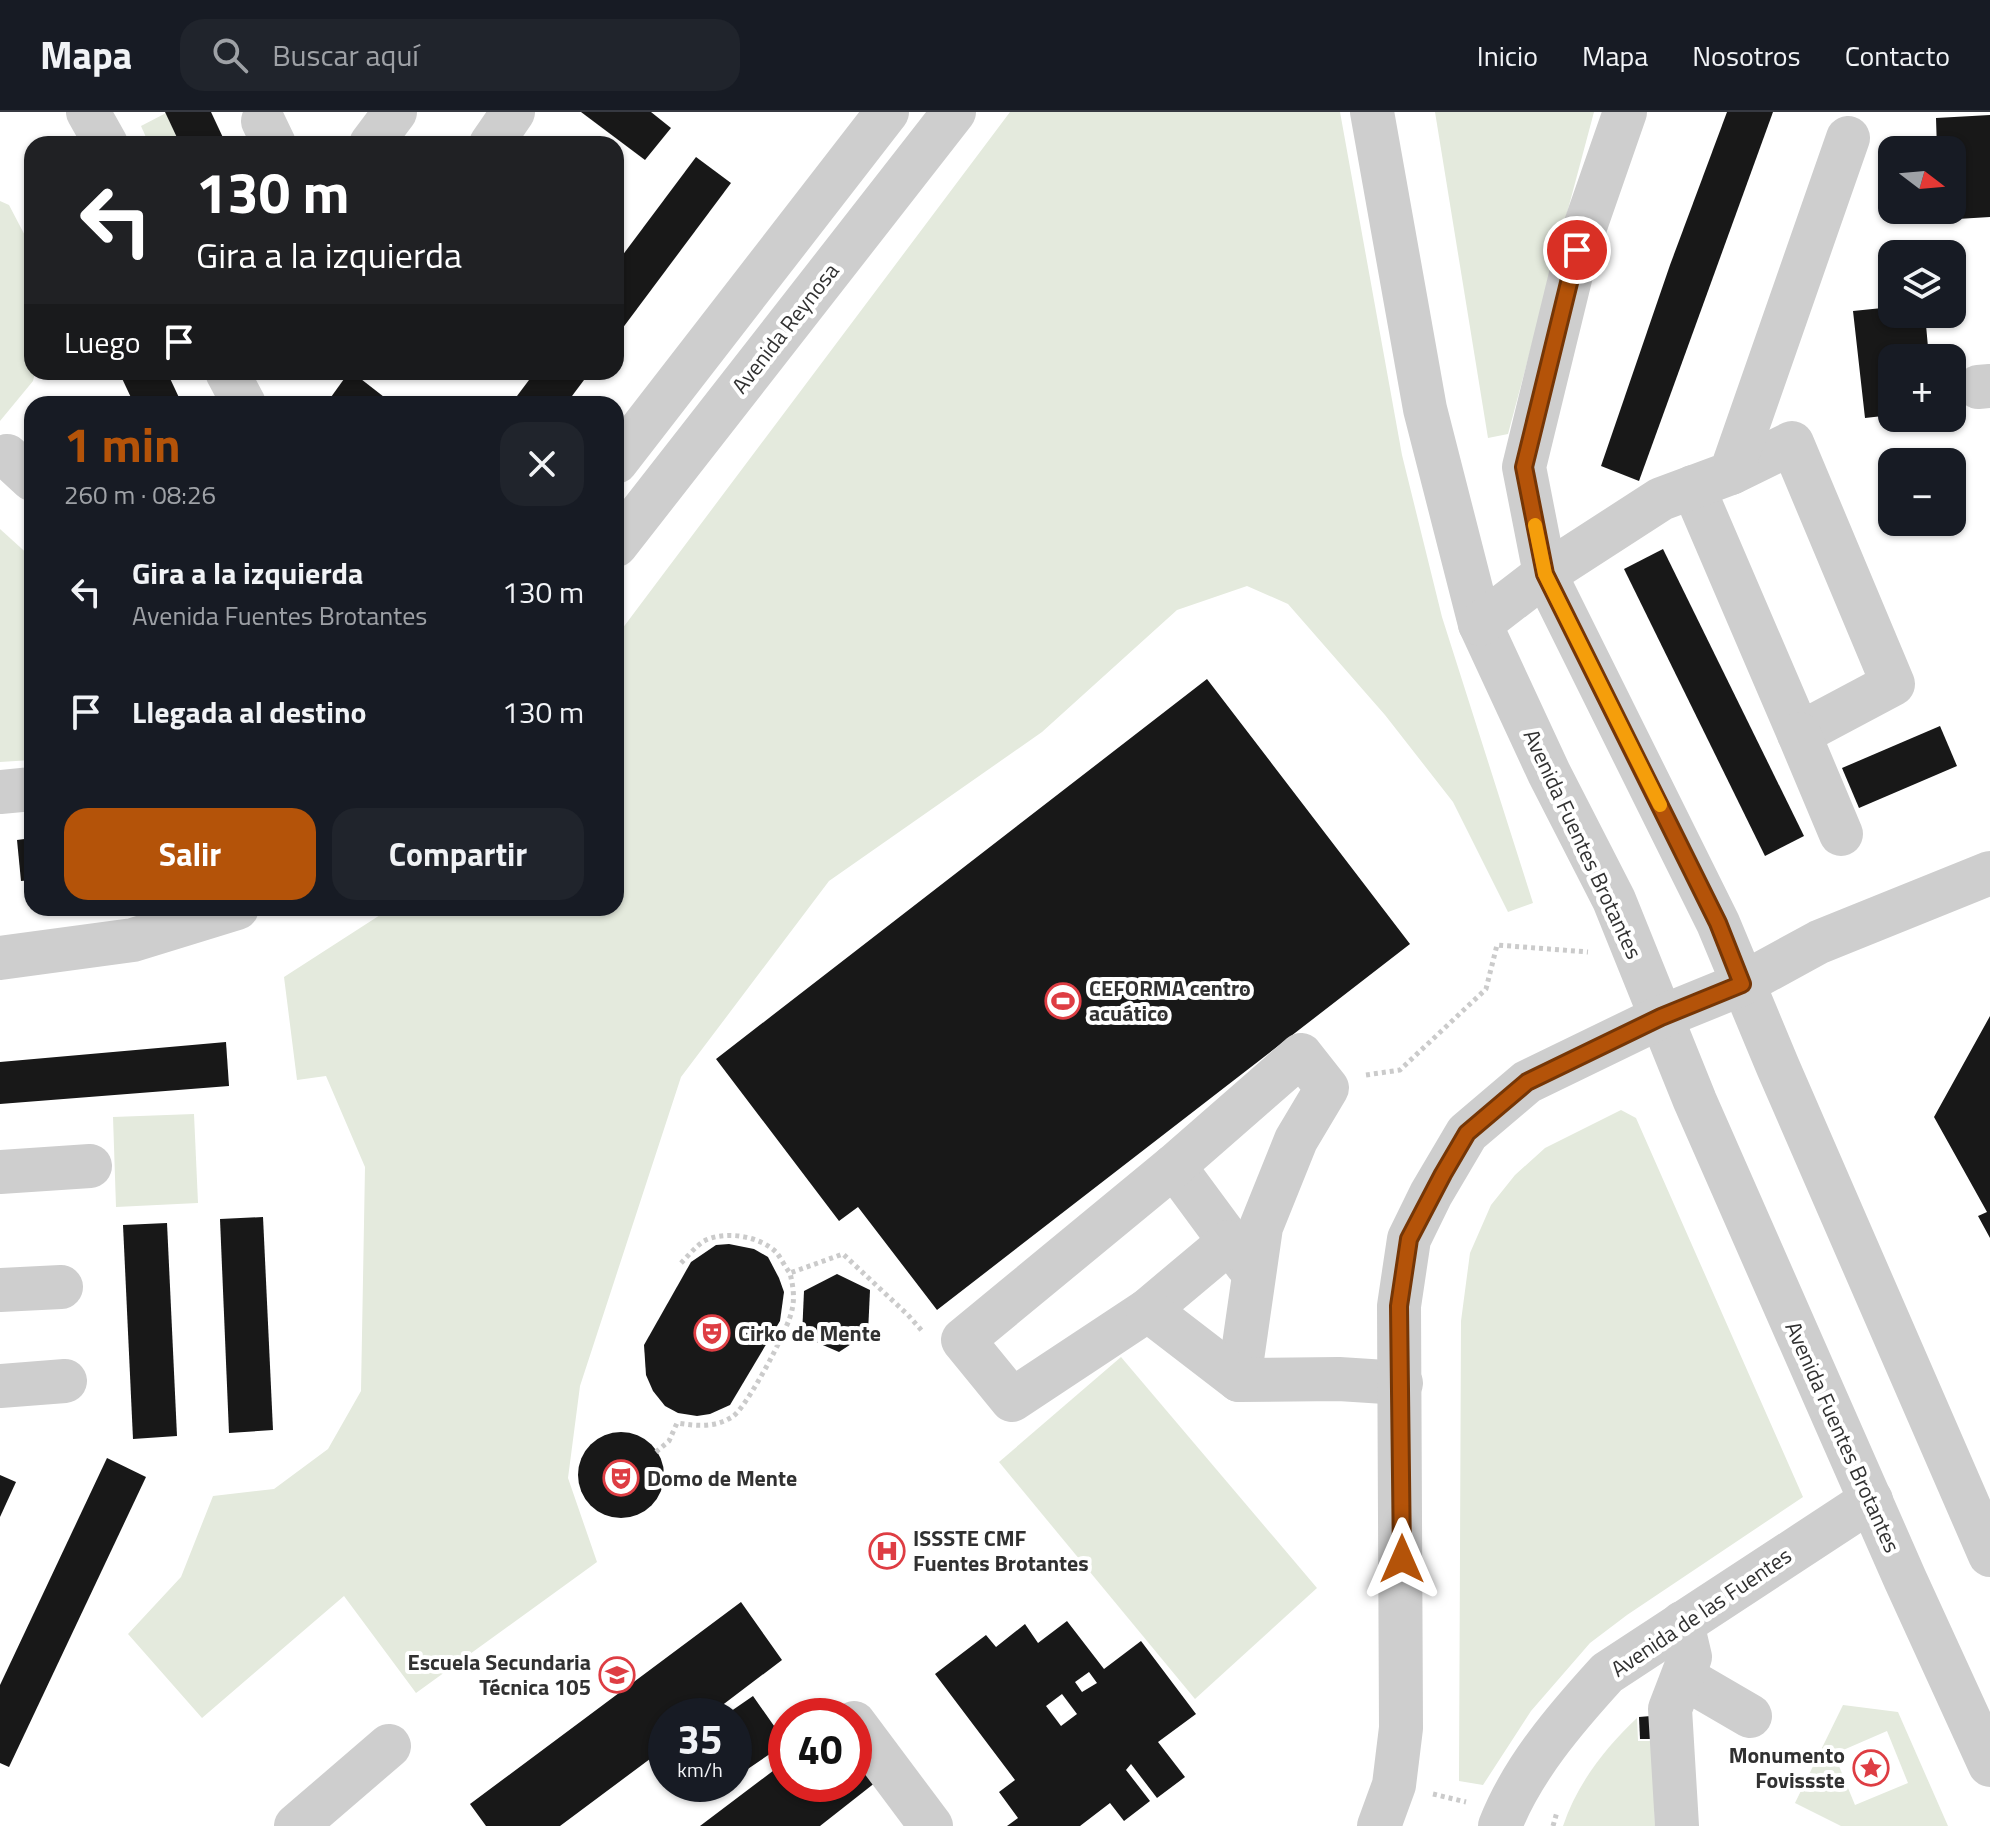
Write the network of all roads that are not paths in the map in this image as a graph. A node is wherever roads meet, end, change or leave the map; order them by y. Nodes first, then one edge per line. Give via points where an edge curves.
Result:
1 (88, 112) edge
2 (395, 112) edge
3 (513, 112) edge
4 (887, 112) edge
5 (954, 112) edge
6 (1372, 112) edge
7 (1625, 112) edge
8 (102, 136) edge
9 (377, 136) edge
10 (496, 136) edge
11 (1848, 138) dead end
12 (624, 452) edge
13 (1712, 480) junction
14 (624, 535) edge
15 (1545, 574) junction
16 (1480, 624) junction
17 (1799, 734) junction
18 (24, 790) edge
19 (0, 792) edge
20 (1841, 834) dead end
21 (1990, 873) edge
22 (211, 916) edge
23 (0, 958) edge
24 (1742, 984) junction
25 (1661, 1017) junction
26 (90, 1166) dead end
27 (1174, 1166) junction
28 (0, 1172) edge
29 (1242, 1258) junction
30 (61, 1287) dead end
31 (0, 1290) edge
32 (1148, 1310) junction
33 (1239, 1380) junction
34 (65, 1381) dead end
35 (1401, 1383) junction
36 (0, 1386) edge
37 (1871, 1500) junction
38 (1990, 1555) edge
39 (1682, 1623) junction
40 (1683, 1677) junction
41 (1750, 1716) dead end
42 (389, 1746) dead end
43 (872, 1747) edge
44 (1990, 1765) edge
45 (1503, 1819) edge
46 (296, 1826) edge
47 (931, 1826) edge
48 (1379, 1826) edge
49 (1677, 1826) edge

1 - 8 street
2 - 9 street
3 - 10 street
4 - 12 street
5 - 14 street, Avenida Reynosa
6 - 16 street, Avenida Fuentes Brotantes via 1425,409
7 - 15 street via 1577,250 1524,467
11 - 13 street
13 - 15 street via 1661,499
13 - 17 street
13 - 17 street via 1792,443 1893,684
15 - 16 street
15 - 24 street via 1718,923
16 - 25 street, Avenida Fuentes Brotantes via 1614,900
17 - 20 street
18 - 19 street
21 - 24 street via 1819,942
22 - 23 street via 133,940
24 - 25 street
24 - 38 street
25 - 35 street via 1527,1082 1467,1133 1409,1239 1399,1306
25 - 37 street, Avenida Fuentes Brotantes
26 - 28 street
27 - 29 street
27 - 29 street via 1301,1055 1327,1088 1296,1140 1261,1227
27 - 32 street via 963,1340 1012,1400
29 - 32 street
29 - 33 street
30 - 31 street
32 - 33 street
33 - 35 street
34 - 36 street
35 - 48 street via 1401,1728 1394,1785
37 - 39 street, Avenida de las Fuentes
37 - 44 street, Avenida Fuentes Brotantes
39 - 40 street via 1690,1657
39 - 45 street, Avenida de las Fuentes via 1607,1673 1540,1755
40 - 41 street
40 - 49 street via 1670,1709
42 - 46 street
43 - 47 street

